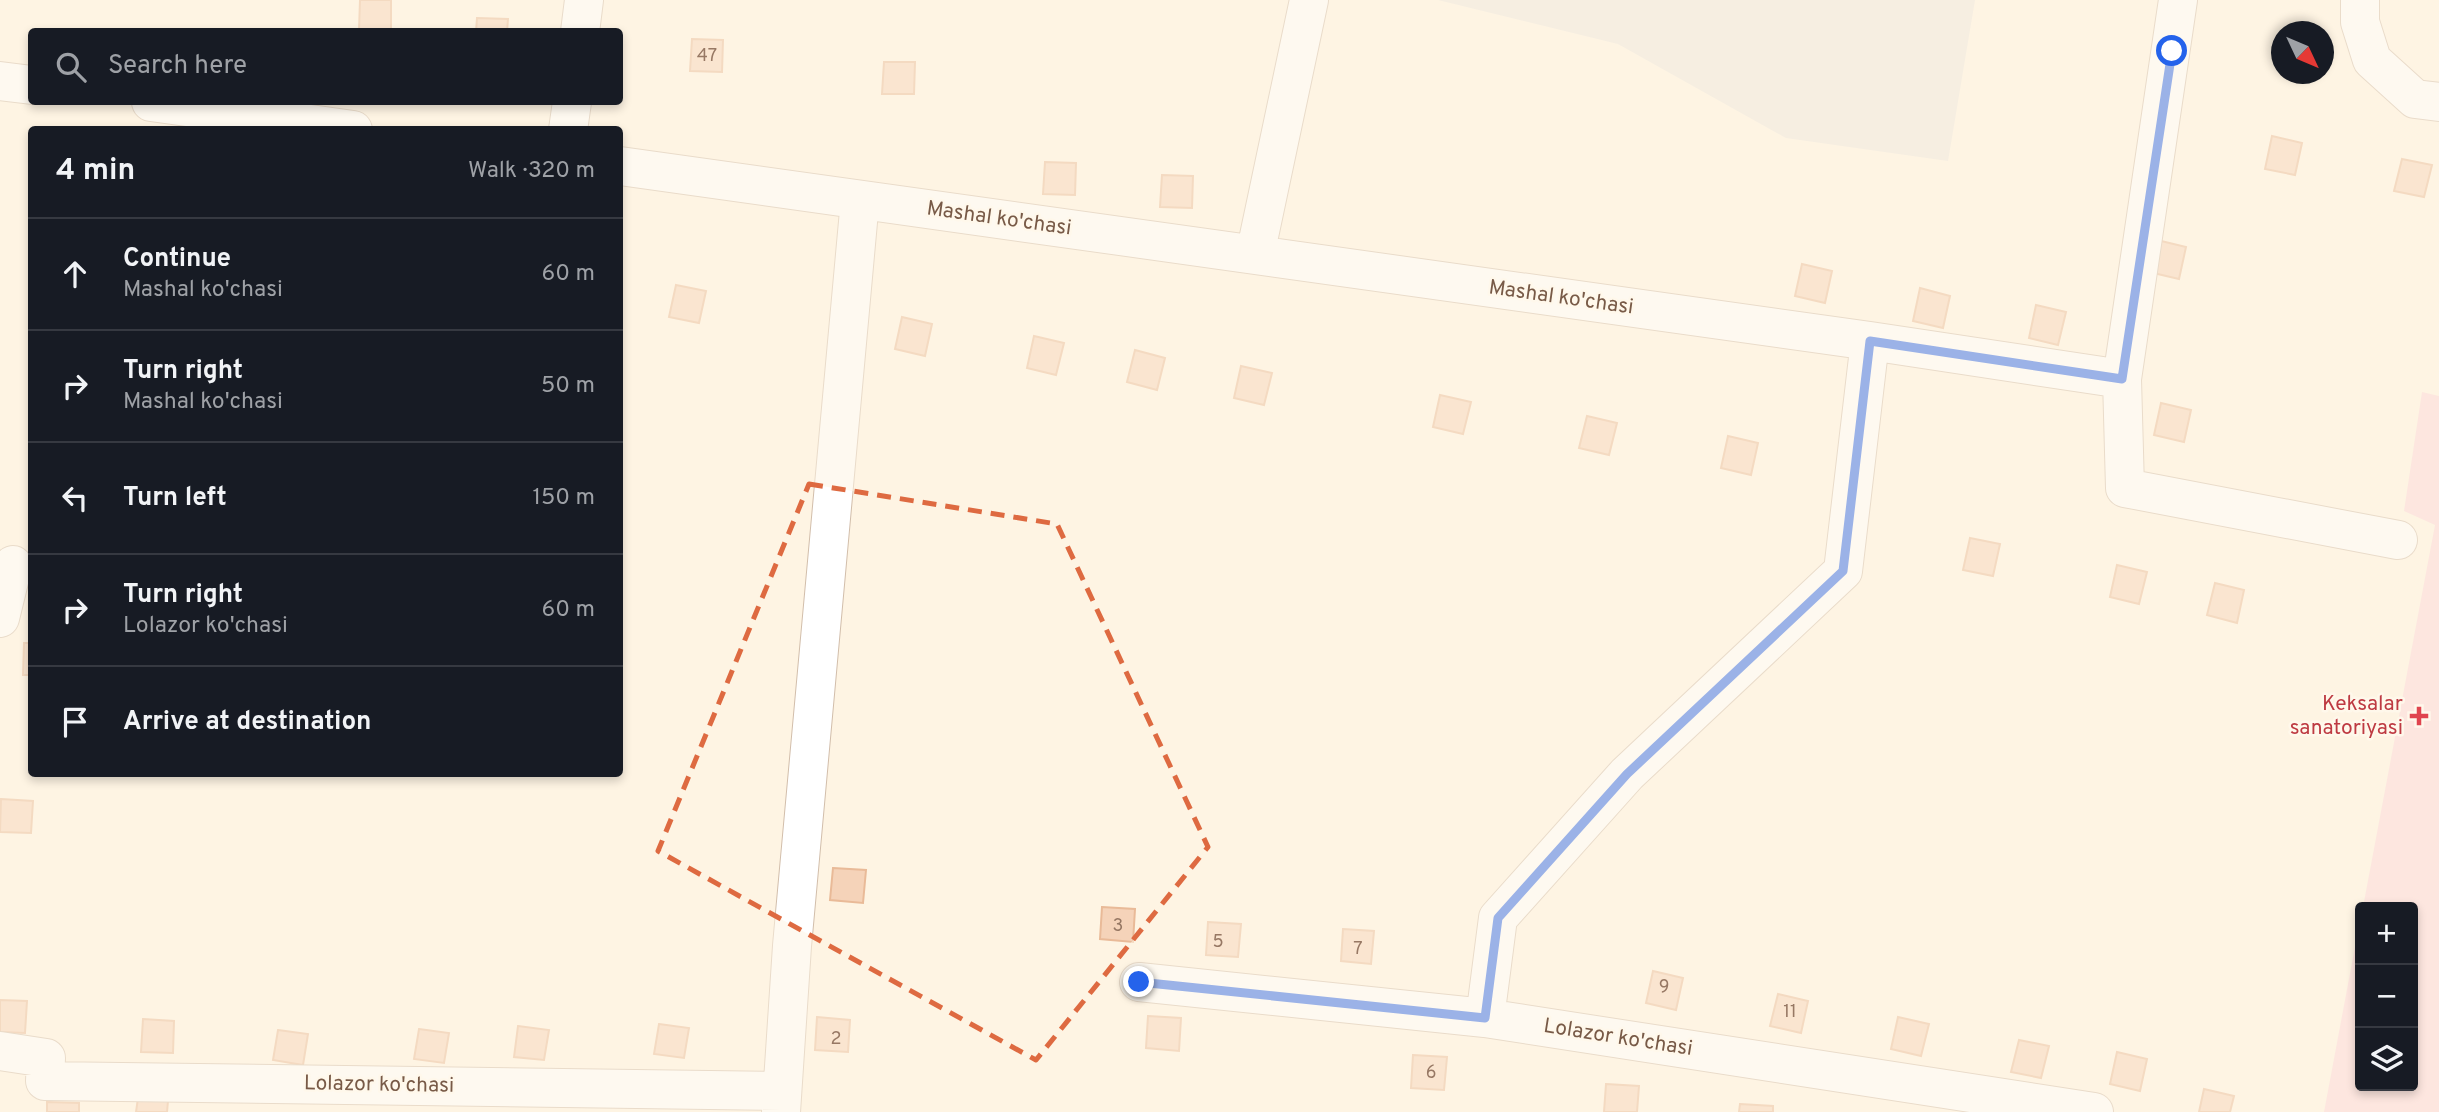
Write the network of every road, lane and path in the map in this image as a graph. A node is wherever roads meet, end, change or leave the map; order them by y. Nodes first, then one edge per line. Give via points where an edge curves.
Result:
1 (584, 0) edge
2 (1309, 0) edge
3 (2178, 0) edge
4 (2360, 0) edge
5 (580, 28) edge
6 (0, 81) edge
7 (28, 84) edge
8 (2439, 102) edge
9 (173, 105) edge
10 (572, 105) edge
11 (325, 126) edge
12 (569, 126) edge
13 (623, 166) edge
14 (860, 200) junction
15 (1255, 255) junction
16 (1870, 341) junction
17 (2122, 379) junction
18 (2398, 540) dead end
19 (13, 565) dead end
20 (0, 618) edge
21 (1139, 982) dead end
22 (1485, 1018) junction
23 (0, 1051) edge
24 (781, 1101) edge
25 (2094, 1112) edge

1 - 5 street
2 - 15 street
3 - 17 street
4 - 8 street via 2360,22 2371,60 2415,99
6 - 7 street
9 - 11 street
10 - 12 street
13 - 14 street, Mashal ko'chasi
14 - 15 street, Mashal ko'chasi
14 - 24 street
15 - 16 street, Mashal ko'chasi
16 - 17 street, Mashal ko'chasi
16 - 22 street via 1843,571 1627,774 1498,918
17 - 18 street via 2125,488
19 - 20 street
21 - 22 street, Lolazor ko'chasi
22 - 25 street, Lolazor ko'chasi
23 - 24 street, Lolazor ko'chasi via 46,1058 45,1081

